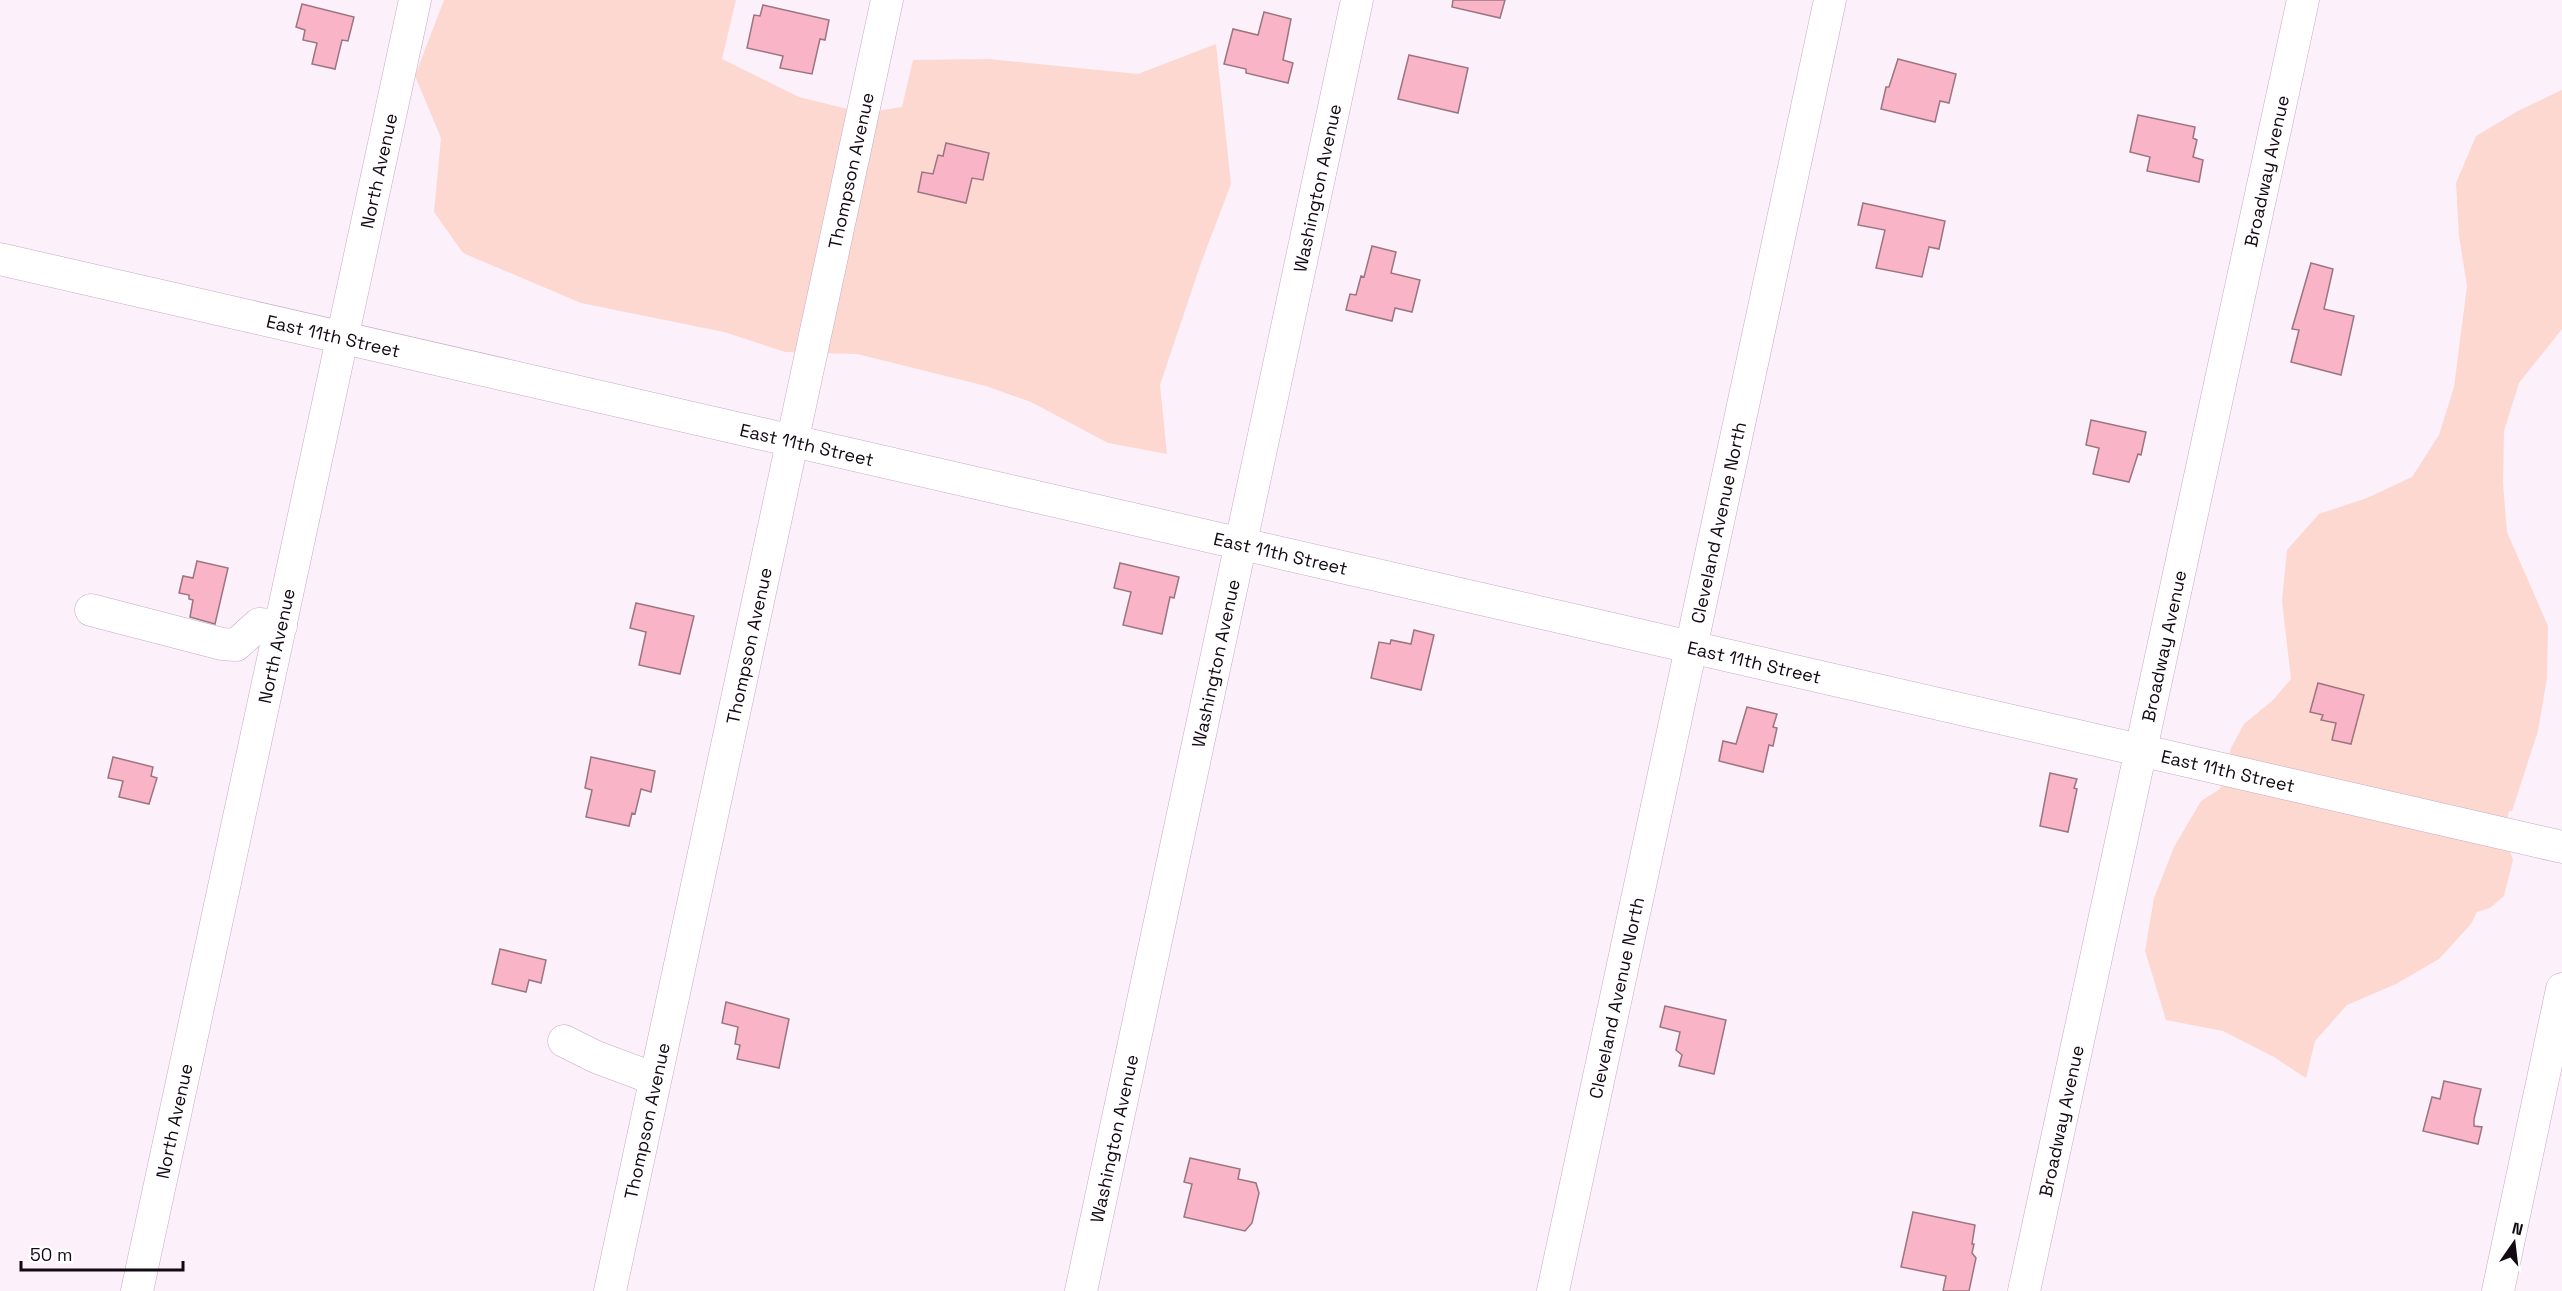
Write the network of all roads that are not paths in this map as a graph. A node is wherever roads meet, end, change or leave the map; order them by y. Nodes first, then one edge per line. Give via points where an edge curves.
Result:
1 (415, 0) edge
2 (887, 0) edge
3 (1358, 0) edge
4 (1830, 0) edge
5 (2303, 0) edge
6 (0, 259) edge
7 (341, 335) junction
8 (792, 440) junction
9 (1241, 543) junction
10 (91, 610) dead end
11 (280, 626) junction
12 (1691, 646) junction
13 (2142, 750) junction
14 (2562, 847) edge
15 (2562, 989) edge
16 (564, 1041) dead end
17 (655, 1079) junction
18 (137, 1291) edge
19 (610, 1291) edge
20 (1081, 1291) edge
21 (1553, 1291) edge
22 (2024, 1291) edge
23 (2498, 1291) edge

1 - 7 street, North Avenue
2 - 8 street, Thompson Avenue
3 - 9 street, Washington Avenue
4 - 12 street, Cleveland Avenue North
5 - 13 street, Broadway Avenue
6 - 7 street, East 11th Street
7 - 8 street, East 11th Street
7 - 11 street, North Avenue
8 - 9 street, East 11th Street
8 - 17 street, Thompson Avenue
9 - 12 street, East 11th Street
9 - 20 street, Washington Avenue
10 - 11 street via 222,644 236,645 259,624
11 - 18 street, North Avenue
12 - 13 street, East 11th Street
12 - 21 street, Cleveland Avenue North
13 - 14 street, East 11th Street
13 - 22 street, Broadway Avenue
15 - 23 street
16 - 17 street
17 - 19 street, Thompson Avenue

